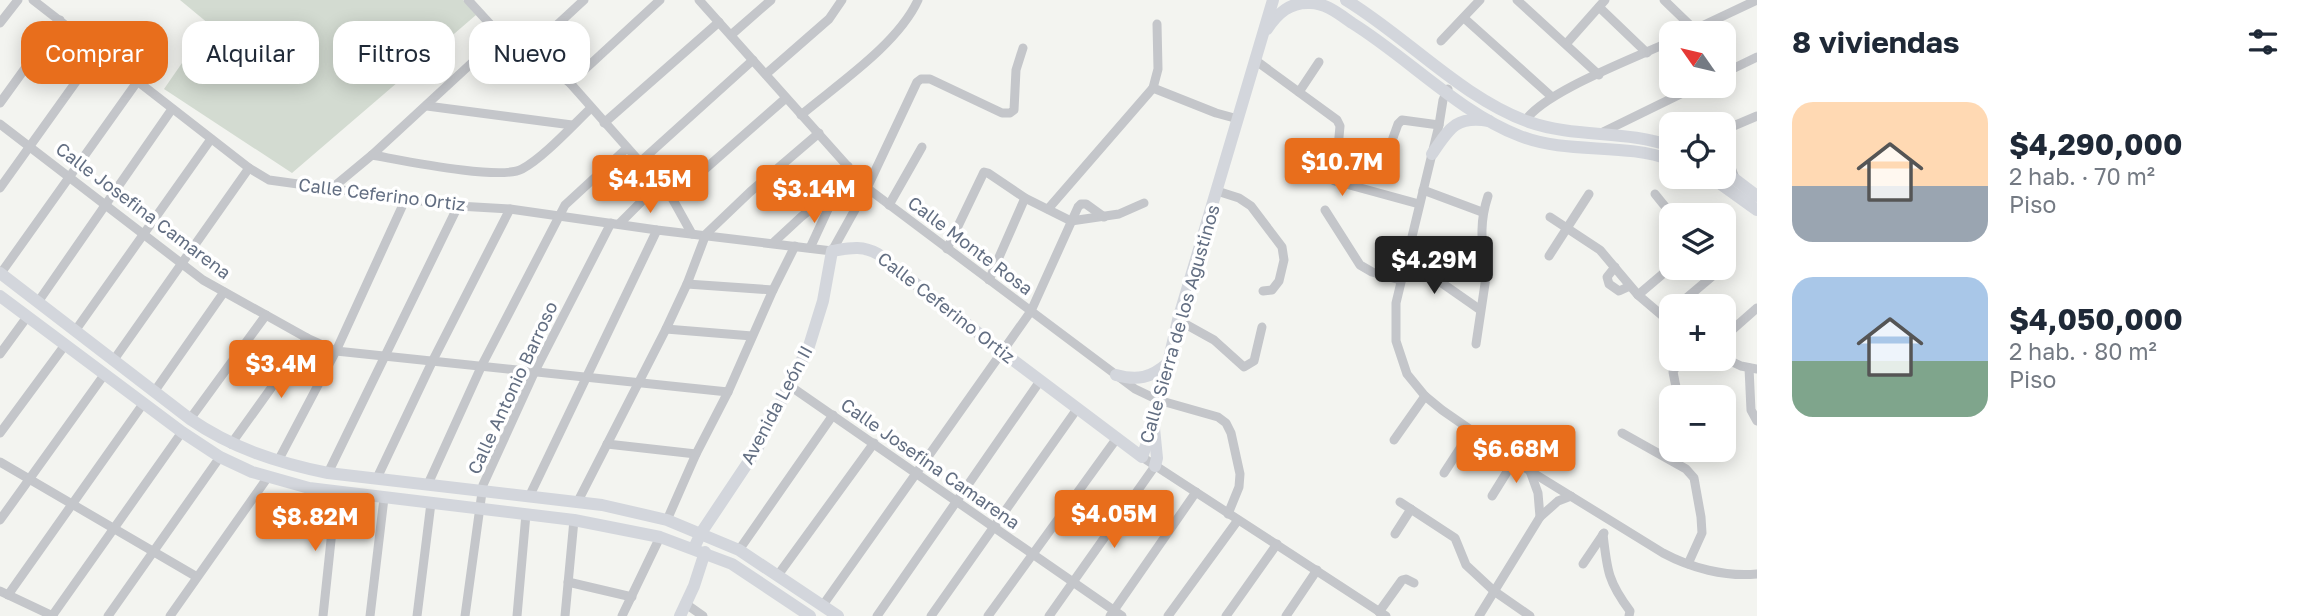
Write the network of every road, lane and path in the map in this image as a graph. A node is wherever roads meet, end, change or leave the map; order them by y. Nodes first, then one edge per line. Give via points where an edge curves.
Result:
1 (18, 0) edge
2 (33, 0) edge
3 (468, 0) edge
4 (584, 0) edge
5 (660, 0) edge
6 (699, 0) edge
7 (771, 0) edge
8 (842, 0) edge
9 (918, 0) edge
10 (1273, 0) edge
11 (1346, 0) edge
12 (1480, 0) edge
13 (1517, 0) edge
14 (1664, 0) edge
15 (1757, 0) edge
16 (1295, 2) edge
17 (1602, 3) edge
18 (1742, 3) edge
19 (1464, 18) junction
20 (60, 20) joint
21 (487, 21) edge
22 (560, 21) edge
23 (1682, 21) edge
24 (1709, 21) edge
25 (719, 22) junction
26 (0, 23) edge
27 (1157, 23) dead end
28 (731, 35) junction
29 (1262, 35) junction
30 (1441, 41) dead end
31 (1566, 44) junction
32 (1659, 47) edge
33 (1023, 48) dead end
34 (1647, 53) junction
35 (1757, 57) edge
36 (752, 60) junction
37 (1255, 60) junction
38 (1319, 62) dead end
39 (590, 65) edge
40 (469, 66) edge
41 (1736, 67) edge
42 (766, 74) junction
43 (1599, 75) junction
44 (1455, 79) junction
45 (74, 84) edge
46 (136, 84) edge
47 (140, 84) edge
48 (571, 84) edge
49 (1153, 88) junction
50 (1299, 92) junction
51 (1447, 92) junction
52 (1552, 97) junction
53 (1673, 98) edge
54 (786, 99) junction
55 (0, 103) edge
56 (426, 106) junction
57 (591, 108) junction
58 (172, 109) junction
59 (802, 115) junction
60 (1757, 116) edge
61 (1238, 119) junction
62 (1525, 121) junction
63 (1492, 122) junction
64 (604, 123) junction
65 (0, 124) edge
66 (572, 125) junction
67 (1439, 125) junction
68 (1736, 125) edge
69 (820, 133) junction
70 (1597, 135) junction
71 (211, 139) junction
72 (1659, 143) edge
73 (29, 146) junction
74 (922, 147) dead end
75 (626, 148) junction
76 (1389, 149) dead end
77 (1432, 154) junction
78 (372, 155) junction
79 (1659, 157) edge
80 (640, 162) junction
81 (1294, 163) dead end
82 (848, 166) junction
83 (249, 168) junction
84 (69, 177) junction
85 (1736, 180) edge
86 (1335, 181) junction
87 (659, 184) junction
88 (0, 188) edge
89 (836, 188) junction
90 (867, 188) junction
91 (331, 189) junction
92 (1728, 189) edge
93 (1423, 190) junction
94 (1217, 191) junction
95 (1589, 194) dead end
96 (1656, 194) dead end
97 (1488, 196) dead end
98 (1757, 196) edge
99 (406, 198) junction
100 (672, 198) junction
101 (1025, 198) junction
102 (1144, 203) dead end
103 (1663, 203) edge
104 (1419, 204) junction
105 (105, 205) junction
106 (889, 205) junction
107 (458, 206) junction
108 (510, 209) junction
109 (1048, 209) junction
110 (1325, 210) dead end
111 (1757, 210) edge
112 (1482, 212) junction
113 (559, 215) junction
114 (1104, 217) junction
115 (1550, 217) dead end
116 (1071, 221) junction
117 (615, 224) junction
118 (1567, 228) junction
119 (657, 230) junction
120 (692, 234) junction
121 (706, 234) junction
122 (142, 235) junction
123 (774, 242) junction
124 (795, 246) junction
125 (810, 247) junction
126 (947, 249) junction
127 (832, 251) junction
128 (1549, 257) dead end
129 (1406, 258) junction
130 (181, 264) junction
131 (1485, 265) dead end
132 (1615, 267) junction
133 (0, 273) edge
134 (1486, 277) dead end
135 (1659, 278) edge
136 (989, 280) junction
137 (1400, 280) junction
138 (1708, 280) edge
139 (687, 284) junction
140 (1630, 286) junction
141 (773, 290) junction
142 (1263, 291) dead end
143 (225, 292) junction
144 (1691, 294) edge
145 (1639, 295) junction
146 (0, 296) edge
147 (38, 302) junction
148 (1757, 308) edge
149 (1479, 309) junction
150 (1659, 310) edge
151 (1031, 311) junction
152 (265, 315) junction
153 (27, 317) junction
154 (1178, 320) junction
155 (1736, 326) edge
156 (1262, 327) dead end
157 (666, 329) junction
158 (75, 331) junction
159 (752, 336) junction
160 (307, 338) junction
161 (1476, 344) dead end
162 (65, 345) junction
163 (336, 351) junction
164 (1001, 351) junction
165 (0, 354) edge
166 (386, 357) junction
167 (433, 360) junction
168 (113, 361) junction
169 (1168, 363) junction
170 (1736, 363) edge
171 (482, 365) junction
172 (1753, 369) edge
173 (535, 372) junction
174 (104, 375) junction
175 (1116, 375) junction
176 (586, 378) junction
177 (1040, 381) junction
178 (141, 383) junction
179 (639, 383) junction
180 (790, 386) junction
181 (154, 392) junction
182 (728, 392) junction
183 (1425, 396) junction
184 (138, 400) junction
185 (1158, 400) junction
186 (1077, 409) junction
187 (833, 415) junction
188 (190, 419) junction
189 (1757, 421) edge
190 (1154, 423) junction
191 (1472, 430) junction
192 (182, 432) junction
193 (0, 433) edge
194 (1622, 433) dead end
195 (1117, 438) junction
196 (1394, 440) dead end
197 (874, 443) junction
198 (231, 444) junction
199 (607, 444) junction
200 (1659, 453) edge
201 (696, 454) junction
202 (220, 457) junction
203 (1142, 457) junction
204 (1514, 459) junction
205 (278, 461) junction
206 (0, 462) edge
207 (1674, 462) edge
208 (1155, 466) junction
209 (1530, 471) junction
210 (917, 472) junction
211 (328, 473) junction
212 (1444, 473) dead end
213 (268, 477) junction
214 (377, 478) junction
215 (29, 479) junction
216 (428, 484) junction
217 (482, 491) junction
218 (1196, 492) junction
219 (336, 493) junction
220 (1492, 496) dead end
221 (1571, 496) junction
222 (528, 497) junction
223 (384, 498) junction
224 (958, 500) junction
225 (1399, 502) dead end
226 (71, 503) junction
227 (431, 503) junction
228 (577, 503) junction
229 (479, 508) junction
230 (1411, 509) junction
231 (526, 514) junction
232 (1228, 514) junction
233 (1540, 517) junction
234 (0, 520) edge
235 (575, 520) junction
236 (667, 520) junction
237 (1238, 520) junction
238 (1611, 521) junction
239 (994, 527) junction
240 (112, 528) junction
241 (701, 533) junction
242 (1395, 534) dead end
243 (1603, 534) junction
244 (660, 537) junction
245 (1277, 544) junction
246 (700, 550) junction
247 (739, 550) junction
248 (153, 552) junction
249 (1031, 554) junction
250 (1583, 564) dead end
251 (1688, 564) junction
252 (1317, 570) junction
253 (1757, 574) edge
254 (778, 575) junction
255 (197, 577) junction
256 (568, 582) junction
257 (1072, 582) junction
258 (1414, 583) dead end
259 (1494, 591) junction
260 (4, 593) edge
261 (632, 597) junction
262 (822, 605) junction
263 (683, 610) edge
264 (1115, 614) edge
265 (1382, 614) edge
266 (52, 616) edge
267 (108, 616) edge
268 (170, 616) edge
269 (323, 616) edge
270 (370, 616) edge
271 (417, 616) edge
272 (465, 616) edge
273 (517, 616) edge
274 (565, 616) edge
275 (622, 616) edge
276 (703, 616) edge
277 (810, 616) edge
278 (838, 616) edge
279 (877, 616) edge
280 (931, 616) edge
281 (988, 616) edge
282 (1049, 616) edge
283 (1168, 616) edge
284 (1226, 616) edge
285 (1286, 616) edge
286 (1479, 616) edge
287 (1530, 616) edge
288 (1629, 616) edge

1 - 26 street
2 - 20 street, Calle Ceferino Ortiz
3 - 21 street
4 - 22 street
5 - 39 street
6 - 25 street, Calle Monte Rosa
7 - 28 street
8 - 42 street via 829,19
9 - 59 street via 908,20 889,40
10 - 29 street, Calle Sierra de los Agustinos
11 - 44 street
12 - 19 street
13 - 31 street
14 - 23 street
15 - 18 street
16 - 29 street via 1279,13
16 - 51 street via 1330,8
17 - 31 street
17 - 34 street
18 - 24 street
19 - 30 street
19 - 52 street
20 - 55 street
25 - 28 street, Calle Monte Rosa
25 - 64 street
27 - 49 street via 1158,69
28 - 36 street, Calle Monte Rosa
29 - 37 street, Calle Sierra de los Agustinos
31 - 43 street
32 - 34 street
33 - 90 street via 1010,113 920,79
34 - 43 street
35 - 41 street
36 - 42 street, Calle Monte Rosa
36 - 80 street
37 - 50 street
37 - 61 street, Calle Sierra de los Agustinos
38 - 50 street
40 - 56 street
42 - 54 street, Calle Monte Rosa
43 - 52 street
44 - 51 street
44 - 62 street
45 - 73 street
46 - 84 street
47 - 58 street, Calle Ceferino Ortiz
48 - 57 street
49 - 61 street
49 - 109 street
50 - 86 street via 1340,126
51 - 63 street
51 - 67 street
52 - 62 street
53 - 70 street
54 - 59 street, Calle Monte Rosa
54 - 100 street
56 - 66 street
56 - 78 street
57 - 64 street
57 - 66 street
58 - 71 street, Calle Ceferino Ortiz
58 - 105 street
59 - 69 street, Calle Monte Rosa
60 - 68 street
61 - 94 street, Calle Sierra de los Agustinos
62 - 70 street
63 - 77 street via 1458,122
63 - 79 street via 1554,145
64 - 75 street
65 - 73 street, Calle Josefina Camarena
66 - 78 street via 528,165 511,173
67 - 76 street via 1402,120
67 - 77 street
69 - 82 street, Calle Monte Rosa
69 - 121 street
70 - 72 street
71 - 83 street, Calle Ceferino Ortiz
71 - 122 street
73 - 84 street, Calle Josefina Camarena
73 - 88 street
74 - 106 street
75 - 80 street
75 - 113 street via 574,195
77 - 93 street
78 - 91 street
80 - 87 street
81 - 86 street
82 - 89 street
82 - 90 street, Calle Monte Rosa
83 - 91 street, Calle Ceferino Ortiz via 277,182
83 - 130 street
84 - 105 street, Calle Josefina Camarena
84 - 133 street
85 - 98 street
86 - 104 street
87 - 100 street
87 - 117 street, Calle Antonio Barroso
89 - 123 street
89 - 125 street
90 - 106 street, Calle Monte Rosa
90 - 127 street
91 - 99 street, Calle Ceferino Ortiz
92 - 111 street
93 - 104 street
93 - 112 street
94 - 142 street, Calle Sierra de los Agustinos via 1251,206 1282,247 1279,281 1272,290
94 - 154 street, Calle Sierra de los Agustinos
95 - 118 street
96 - 103 street
97 - 112 street
99 - 107 street, Calle Ceferino Ortiz
99 - 163 street
100 - 120 street
101 - 109 street
101 - 126 street via 984,172
101 - 136 street
102 - 114 street
104 - 129 street
105 - 122 street, Calle Josefina Camarena
105 - 147 street
106 - 126 street, Calle Monte Rosa
107 - 108 street, Calle Ceferino Ortiz
107 - 166 street
108 - 113 street, Calle Ceferino Ortiz
108 - 167 street
109 - 116 street
110 - 137 street via 1360,265
112 - 131 street
113 - 117 street, Calle Ceferino Ortiz
113 - 171 street
114 - 116 street
114 - 116 street via 1081,204
115 - 118 street
116 - 151 street
117 - 119 street, Calle Ceferino Ortiz
117 - 173 street, Calle Antonio Barroso
118 - 128 street
118 - 132 street via 1600,250
119 - 120 street, Calle Ceferino Ortiz
119 - 176 street
120 - 121 street, Calle Ceferino Ortiz
121 - 123 street, Calle Ceferino Ortiz
121 - 139 street
122 - 130 street, Calle Josefina Camarena
122 - 158 street
123 - 124 street, Calle Ceferino Ortiz
124 - 125 street, Calle Ceferino Ortiz
124 - 141 street
125 - 127 street, Calle Ceferino Ortiz
126 - 136 street, Calle Monte Rosa
127 - 164 street, Calle Ceferino Ortiz via 868,248
127 - 180 street, Avenida León II via 817,326
129 - 137 street
129 - 149 street
130 - 143 street, Calle Josefina Camarena
130 - 168 street
132 - 140 street
132 - 140 street via 1607,277 1609,284 1619,291
133 - 147 street
134 - 149 street
135 - 145 street
136 - 151 street, Calle Monte Rosa
137 - 183 street via 1396,341 1407,374
138 - 144 street
139 - 141 street
139 - 157 street
140 - 145 street
141 - 159 street
143 - 152 street, Calle Josefina Camarena
143 - 181 street
145 - 150 street
146 - 153 street
147 - 158 street
148 - 155 street
149 - 161 street
151 - 164 street
151 - 175 street, Calle Monte Rosa
152 - 160 street, Calle Josefina Camarena
152 - 188 street
153 - 162 street
153 - 165 street
154 - 156 street via 1214,340 1244,367 1251,365
154 - 169 street, Calle Sierra de los Agustinos
157 - 159 street
157 - 179 street
158 - 168 street
159 - 182 street
160 - 163 street, Calle Josefina Camarena
160 - 198 street
162 - 174 street
162 - 193 street
163 - 166 street, Calle Josefina Camarena
163 - 205 street
164 - 177 street, Calle Ceferino Ortiz
164 - 210 street
166 - 167 street, Calle Josefina Camarena
166 - 211 street
167 - 171 street, Calle Josefina Camarena
167 - 214 street
168 - 178 street
169 - 175 street via 1140,379
169 - 185 street, Calle Sierra de los Agustinos
170 - 172 street
171 - 173 street, Calle Josefina Camarena
171 - 216 street
172 - 189 street via 1751,410
173 - 176 street, Calle Josefina Camarena
173 - 217 street, Calle Antonio Barroso
174 - 184 street
174 - 215 street
175 - 185 street, Calle Monte Rosa
176 - 179 street, Calle Josefina Camarena
176 - 222 street
177 - 186 street, Calle Ceferino Ortiz
177 - 224 street
178 - 181 street
178 - 184 street
179 - 182 street, Calle Josefina Camarena
179 - 199 street
180 - 187 street, Calle Josefina Camarena
180 - 241 street, Avenida León II via 757,449
181 - 188 street
182 - 201 street
183 - 191 street
183 - 196 street
184 - 192 street
184 - 226 street
185 - 190 street, Calle Sierra de los Agustinos
185 - 232 street, Calle Monte Rosa via 1226,423 1240,474
186 - 195 street, Calle Ceferino Ortiz
186 - 239 street
187 - 197 street, Calle Josefina Camarena
187 - 247 street
188 - 198 street
190 - 203 street, Calle Sierra de los Agustinos
190 - 208 street
191 - 204 street
191 - 212 street
192 - 202 street
192 - 240 street
194 - 200 street
195 - 203 street, Calle Ceferino Ortiz
195 - 249 street
197 - 210 street, Calle Josefina Camarena
197 - 254 street
198 - 205 street
199 - 201 street
199 - 228 street
201 - 236 street
202 - 213 street
202 - 248 street
203 - 208 street, Calle Ceferino Ortiz
204 - 209 street
204 - 220 street
205 - 211 street
206 - 215 street
207 - 251 street via 1697,484 1702,533
208 - 218 street, Calle Ceferino Ortiz
208 - 257 street
209 - 221 street
209 - 233 street
210 - 224 street, Calle Josefina Camarena
210 - 262 street
211 - 214 street
213 - 219 street
213 - 255 street
214 - 216 street
215 - 226 street
215 - 234 street
216 - 217 street
217 - 222 street
217 - 229 street, Calle Antonio Barroso
218 - 232 street, Calle Ceferino Ortiz
218 - 264 street
219 - 223 street
219 - 269 street
221 - 233 street
221 - 238 street
222 - 228 street
223 - 227 street
223 - 270 street
224 - 239 street, Calle Josefina Camarena
224 - 279 street
225 - 230 street
226 - 240 street
226 - 260 street
227 - 229 street
227 - 271 street
228 - 236 street
229 - 231 street
229 - 272 street, Calle Antonio Barroso
230 - 242 street
230 - 259 street via 1455,538 1466,565
231 - 235 street
231 - 273 street
232 - 237 street, Calle Ceferino Ortiz
233 - 259 street
235 - 244 street
235 - 256 street
236 - 241 street
237 - 245 street, Calle Ceferino Ortiz
237 - 283 street
238 - 243 street
238 - 251 street
239 - 249 street, Calle Josefina Camarena
239 - 280 street
240 - 248 street
240 - 266 street
241 - 246 street, Avenida León II
241 - 247 street
243 - 250 street
243 - 288 street via 1608,574
244 - 246 street
244 - 261 street
245 - 252 street, Calle Ceferino Ortiz
245 - 284 street
246 - 263 street, Avenida León II
246 - 277 street via 745,572
247 - 254 street
248 - 255 street
248 - 267 street
249 - 257 street, Calle Josefina Camarena
249 - 281 street
251 - 253 street via 1728,574
252 - 265 street, Calle Ceferino Ortiz
252 - 285 street
254 - 262 street
255 - 268 street
256 - 261 street
256 - 274 street
257 - 264 street, Calle Josefina Camarena
257 - 282 street
258 - 265 street via 1402,580
259 - 286 street
259 - 287 street
260 - 266 street
261 - 275 street
262 - 278 street
263 - 276 street

